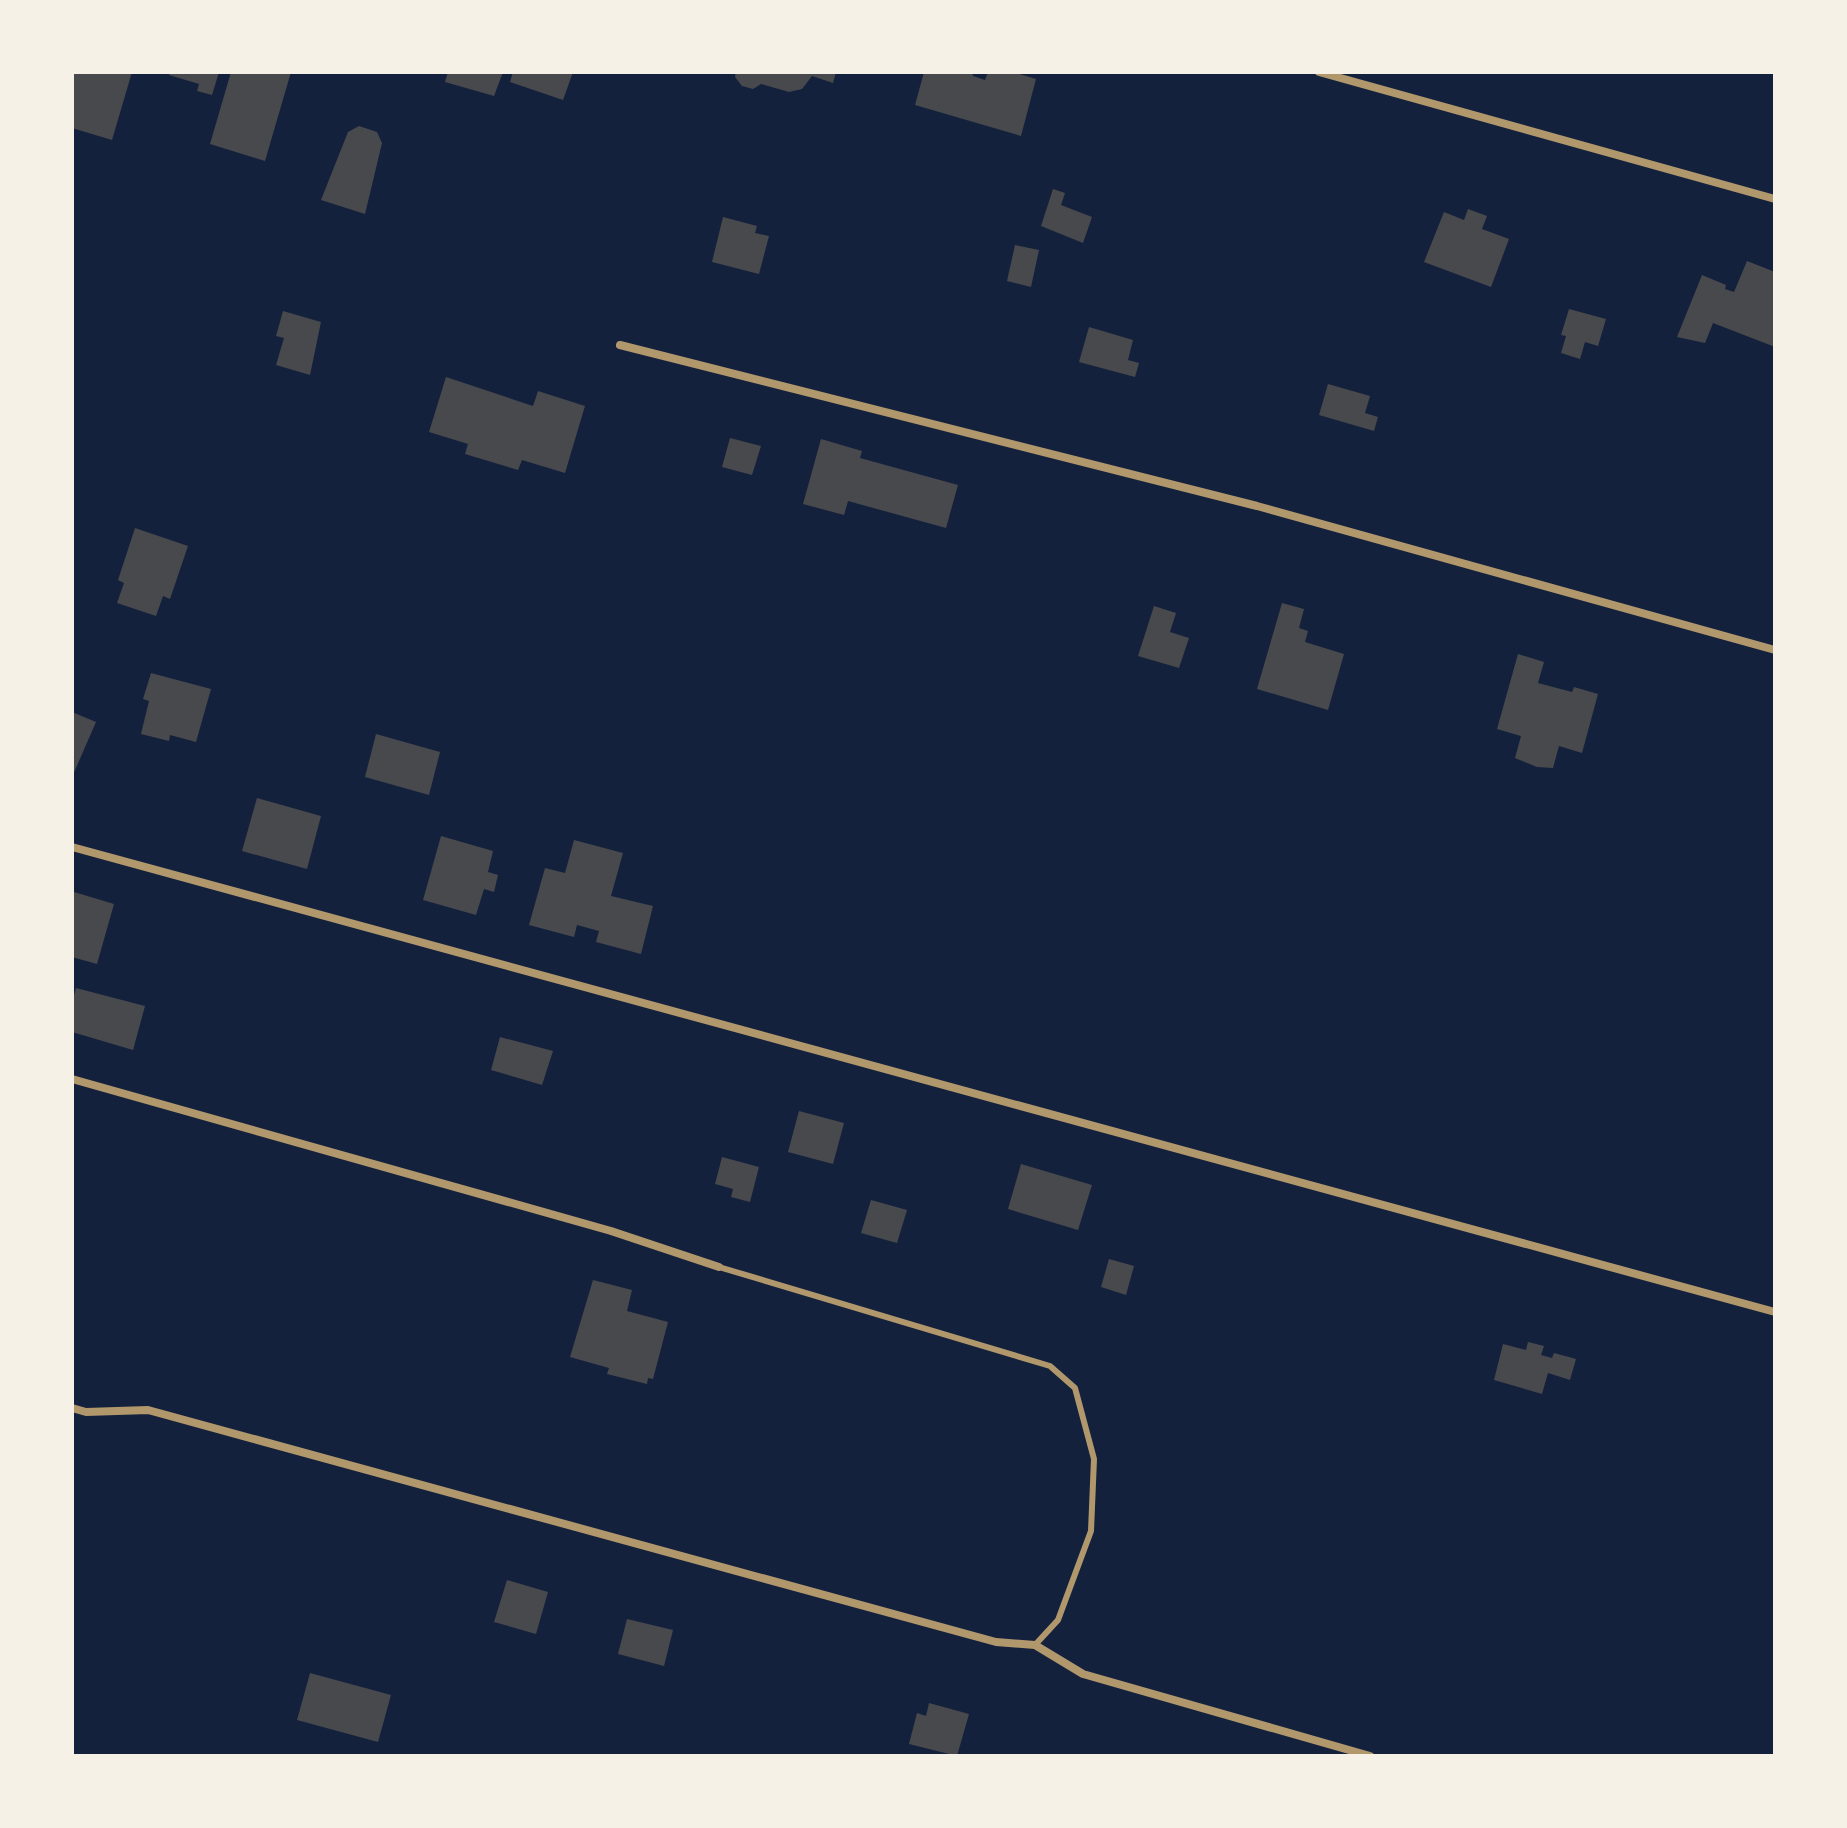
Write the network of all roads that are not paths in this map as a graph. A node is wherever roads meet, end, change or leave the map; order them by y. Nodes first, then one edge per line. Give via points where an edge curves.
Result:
1 (1319, 72) edge
2 (1775, 199) edge
3 (620, 345) dead end
4 (1775, 650) edge
5 (72, 847) edge
6 (72, 1079) edge
7 (719, 1267) joint
8 (1775, 1312) edge
9 (72, 1408) edge
10 (1035, 1645) junction
11 (1370, 1756) edge

1 - 2 street
3 - 4 street via 1257,506
5 - 8 street
6 - 7 street via 611,1231
7 - 10 lane via 1050,1366 1075,1388 1094,1459 1091,1531 1058,1620
9 - 10 street via 148,1410 996,1642
10 - 11 street via 1083,1674

